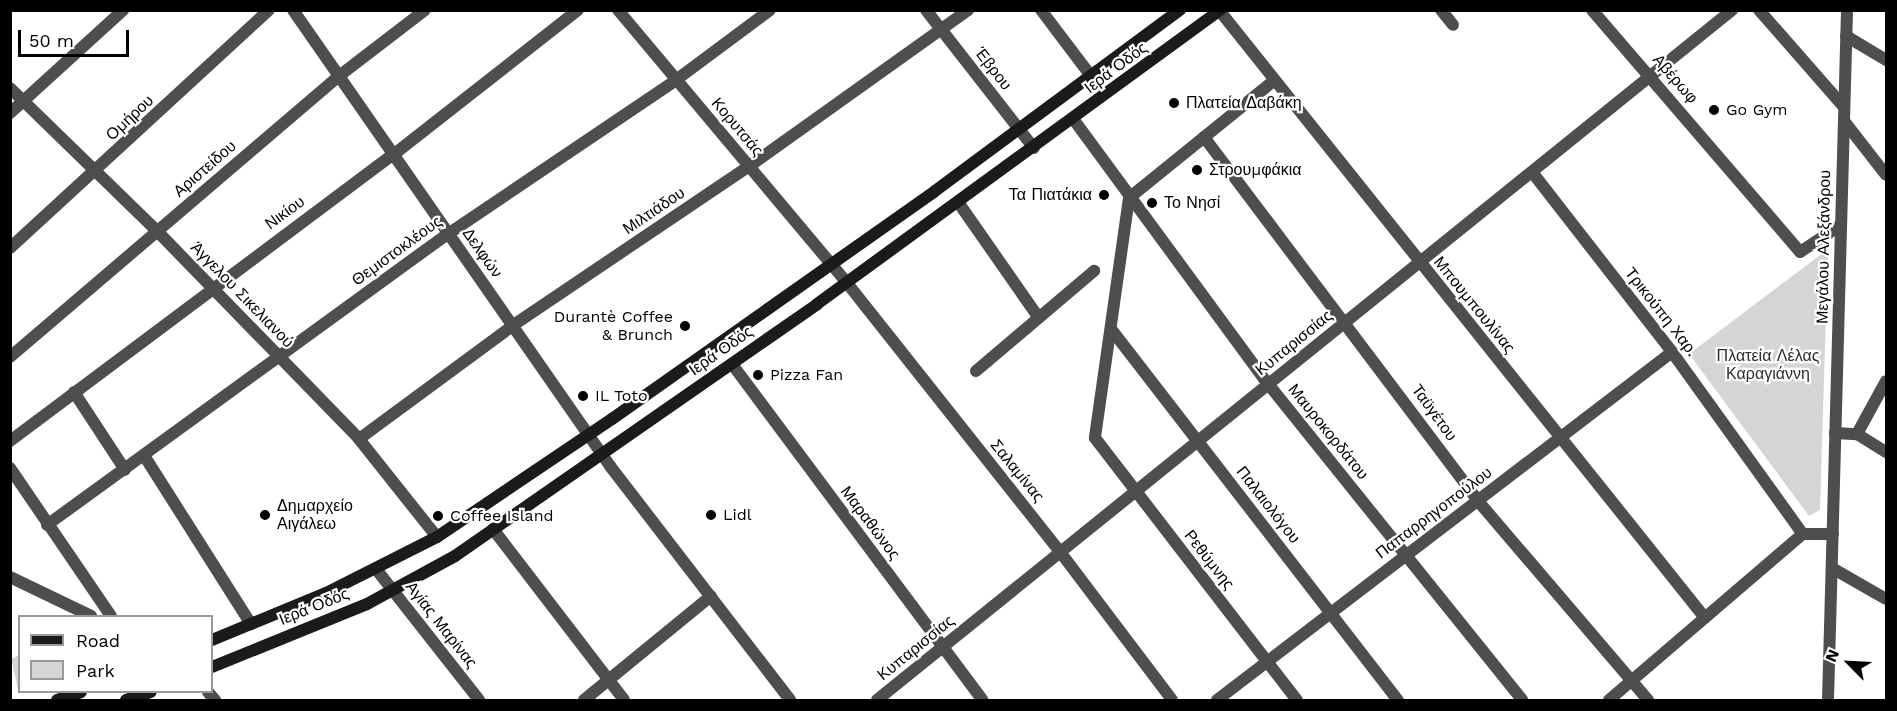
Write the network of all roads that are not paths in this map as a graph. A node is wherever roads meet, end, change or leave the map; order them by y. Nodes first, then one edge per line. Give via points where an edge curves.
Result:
1 (123, 10) edge
2 (269, 10) edge
3 (293, 10) edge
4 (425, 10) edge
5 (578, 10) edge
6 (618, 10) edge
7 (770, 10) edge
8 (926, 10) edge
9 (968, 10) edge
10 (1041, 10) edge
11 (1180, 10) edge
12 (1219, 10) edge
13 (1441, 10) edge
14 (1592, 10) edge
15 (1732, 10) edge
16 (1759, 10) edge
17 (1847, 10) edge
18 (1453, 25) dead end
19 (943, 31) junction
20 (1846, 36) junction
21 (1887, 60) edge
22 (339, 76) junction
23 (1091, 76) junction
24 (1651, 76) junction
25 (676, 80) junction
26 (1272, 82) junction
27 (10, 88) edge
28 (25, 100) junction
29 (1844, 107) junction
30 (10, 113) edge
31 (1074, 120) junction
32 (1844, 121) junction
33 (1020, 129) junction
34 (1204, 137) junction
35 (1034, 148) junction
36 (393, 155) junction
37 (749, 166) junction
38 (97, 171) junction
39 (1532, 172) junction
40 (1887, 175) edge
41 (1129, 198) junction
42 (958, 202) junction
43 (1841, 225) junction
44 (158, 231) junction
45 (448, 234) junction
46 (10, 248) edge
47 (1419, 263) junction
48 (832, 264) junction
49 (1094, 271) dead end
50 (847, 283) junction
51 (211, 287) junction
52 (1039, 318) junction
53 (1347, 321) junction
54 (512, 326) junction
55 (1112, 330) junction
56 (1672, 352) junction
57 (10, 357) edge
58 (279, 357) junction
59 (732, 364) junction
60 (976, 371) dead end
61 (1887, 381) edge
62 (1269, 385) junction
63 (74, 392) junction
64 (1835, 433) junction
65 (1857, 434) junction
66 (588, 436) junction
67 (1560, 438) junction
68 (359, 439) junction
69 (10, 441) edge
70 (1198, 441) junction
71 (1887, 452) edge
72 (602, 455) junction
73 (145, 457) junction
74 (10, 468) edge
75 (125, 470) junction
76 (1136, 492) junction
77 (1478, 501) junction
78 (47, 525) junction
79 (493, 529) junction
80 (1803, 534) junction
81 (1833, 534) junction
82 (437, 537) junction
83 (1061, 553) junction
84 (1406, 556) junction
85 (1832, 568) junction
86 (376, 569) junction
87 (10, 577) edge
88 (393, 591) junction
89 (711, 596) junction
90 (1887, 599) edge
91 (1331, 613) junction
92 (89, 615) edge
93 (110, 615) edge
94 (1705, 618) junction
95 (251, 624) junction
96 (213, 640) edge
97 (943, 648) junction
98 (1267, 662) junction
99 (213, 667) edge
100 (609, 680) junction
101 (1632, 681) junction
102 (78, 693) edge
103 (149, 693) edge
104 (57, 700) edge
105 (126, 700) edge
106 (479, 700) edge
107 (584, 700) edge
108 (624, 700) edge
109 (790, 700) edge
110 (878, 700) edge
111 (982, 700) edge
112 (1172, 700) edge
113 (1216, 700) edge
114 (1297, 700) edge
115 (1398, 700) edge
116 (1522, 700) edge
117 (1609, 700) edge
118 (1648, 700) edge
119 (1828, 700) edge

1 - 28 street
2 - 38 street, Ομήρου
3 - 22 street, Δελφών
4 - 22 street, Αριστείδου
5 - 36 street, Νικίου
6 - 25 street, Κορυτσάς
7 - 25 street, Θεμιστοκλέους
8 - 19 street, Έβρου
9 - 19 street, Μιλτιάδου
10 - 23 street
11 - 23 main road, Ιερά Οδός
12 - 26 street, Μπουμπουλίνας
12 - 31 main road, Ιερά Οδός
13 - 18 street
14 - 24 street, Αβέρωφ
15 - 24 street, Κυπαρισσίας
16 - 29 street
17 - 20 street, Μεγάλου Αλεξάνδρου
19 - 33 street, Έβρου
19 - 37 street, Μιλτιάδου
20 - 21 street
20 - 29 street, Μεγάλου Αλεξάνδρου
22 - 36 street, Δελφών
22 - 44 street, Αριστείδου
23 - 33 main road, Ιερά Οδός
24 - 39 street, Κυπαρισσίας
24 - 43 street, Αβέρωφ via 1800,252
25 - 37 street, Κορυτσάς
25 - 45 street, Θεμιστοκλέους
26 - 34 street
26 - 47 street, Μπουμπουλίνας
27 - 28 street, Άγγελου Σικελιανού
28 - 30 street
28 - 38 street, Άγγελου Σικελιανού
29 - 32 street, Μεγάλου Αλεξάνδρου
31 - 35 main road, Ιερά Οδός
31 - 41 street, Μαυροκορδάτου
32 - 40 street
32 - 43 street, Μεγάλου Αλεξάνδρου
33 - 35 street, Έβρου
33 - 48 main road, Ιερά Οδός
34 - 41 street
34 - 53 street, Ταϋγέτου
35 - 42 main road, Ιερά Οδός
36 - 45 street, Δελφών
36 - 51 street, Νικίου
37 - 48 street, Κορυτσάς
37 - 54 street, Μιλτιάδου
38 - 44 street, Άγγελου Σικελιανού
38 - 46 street, Ομήρου
39 - 47 street, Κυπαρισσίας
39 - 56 street, Τρικούπη Χαρ.
41 - 55 street
41 - 62 street, Μαυροκορδάτου
42 - 50 main road, Ιερά Οδός
42 - 52 street
43 - 64 street, Μεγάλου Αλεξάνδρου
44 - 51 street, Άγγελου Σικελιανού
44 - 57 street, Αριστείδου
45 - 54 street, Δελφών
45 - 58 street, Θεμιστοκλέους
47 - 53 street, Κυπαρισσίας
47 - 67 street, Μπουμπουλίνας
48 - 50 street, Σαλαμίνας
48 - 66 main road, Ιερά Οδός
49 - 52 street
50 - 59 main road, Ιερά Οδός
50 - 83 street, Σαλαμίνας
51 - 58 street, Άγγελου Σικελιανού
51 - 63 street, Νικίου
52 - 60 street
53 - 62 street, Κυπαρισσίας
53 - 77 street, Ταϋγέτου
54 - 66 street, Δελφών
54 - 68 street, Μιλτιάδου
55 - 70 street, Παλαιολόγου
55 - 76 street, Ρεθύμνης via 1095,438
56 - 67 street, Παπαρρηγοπούλου
56 - 80 street, Τρικούπη Χαρ.
58 - 68 street, Άγγελου Σικελιανού
58 - 73 street, Θεμιστοκλέους
59 - 72 main road, Ιερά Οδός
59 - 97 street, Μαραθώνος
61 - 65 street
62 - 70 street, Κυπαρισσίας
62 - 84 street, Μαυροκορδάτου
63 - 69 street, Νικίου
63 - 75 street
64 - 65 street
64 - 81 street, Μεγάλου Αλεξάνδρου
65 - 71 street
66 - 72 street, Δελφών
66 - 82 main road, Ιερά Οδός
67 - 77 street, Παπαρρηγοπούλου
67 - 94 street, Μπουμπουλίνας
68 - 82 street, Άγγελου Σικελιανού
70 - 76 street, Κυπαρισσίας
70 - 91 street, Παλαιολόγου
72 - 79 main road, Ιερά Οδός
72 - 89 street, Δελφών
73 - 75 street, Θεμιστοκλέους
73 - 95 street
74 - 78 street
75 - 78 street, Θεμιστοκλέους
76 - 83 street, Κυπαρισσίας
76 - 98 street, Ρεθύμνης
77 - 84 street, Παπαρρηγοπούλου
77 - 101 street, Ταϋγέτου
78 - 93 street
79 - 88 main road, Ιερά Οδός
79 - 100 street
80 - 81 street
80 - 94 street
81 - 85 street, Μεγάλου Αλεξάνδρου
82 - 86 main road, Ιερά Οδός
83 - 97 street, Κυπαρισσίας
83 - 112 street, Σαλαμίνας
84 - 91 street, Παπαρρηγοπούλου
84 - 116 street, Μαυροκορδάτου
85 - 90 street
85 - 119 street, Μεγάλου Αλεξάνδρου
86 - 88 street, Αγίας Μαρίνας
86 - 95 main road, Ιερά Οδός
87 - 92 street
88 - 99 main road, Ιερά Οδός
88 - 106 street, Αγίας Μαρίνας
89 - 100 street
89 - 109 street, Δελφών
91 - 98 street, Παπαρρηγοπούλου
91 - 115 street, Παλαιολόγου
94 - 101 street
95 - 96 main road, Ιερά Οδός
97 - 110 street, Κυπαρισσίας
97 - 111 street, Μαραθώνος
98 - 113 street, Παπαρρηγοπούλου
98 - 114 street, Ρεθύμνης
100 - 107 street
100 - 108 street
101 - 117 street
101 - 118 street, Ταϋγέτου
102 - 104 main road
103 - 105 main road

